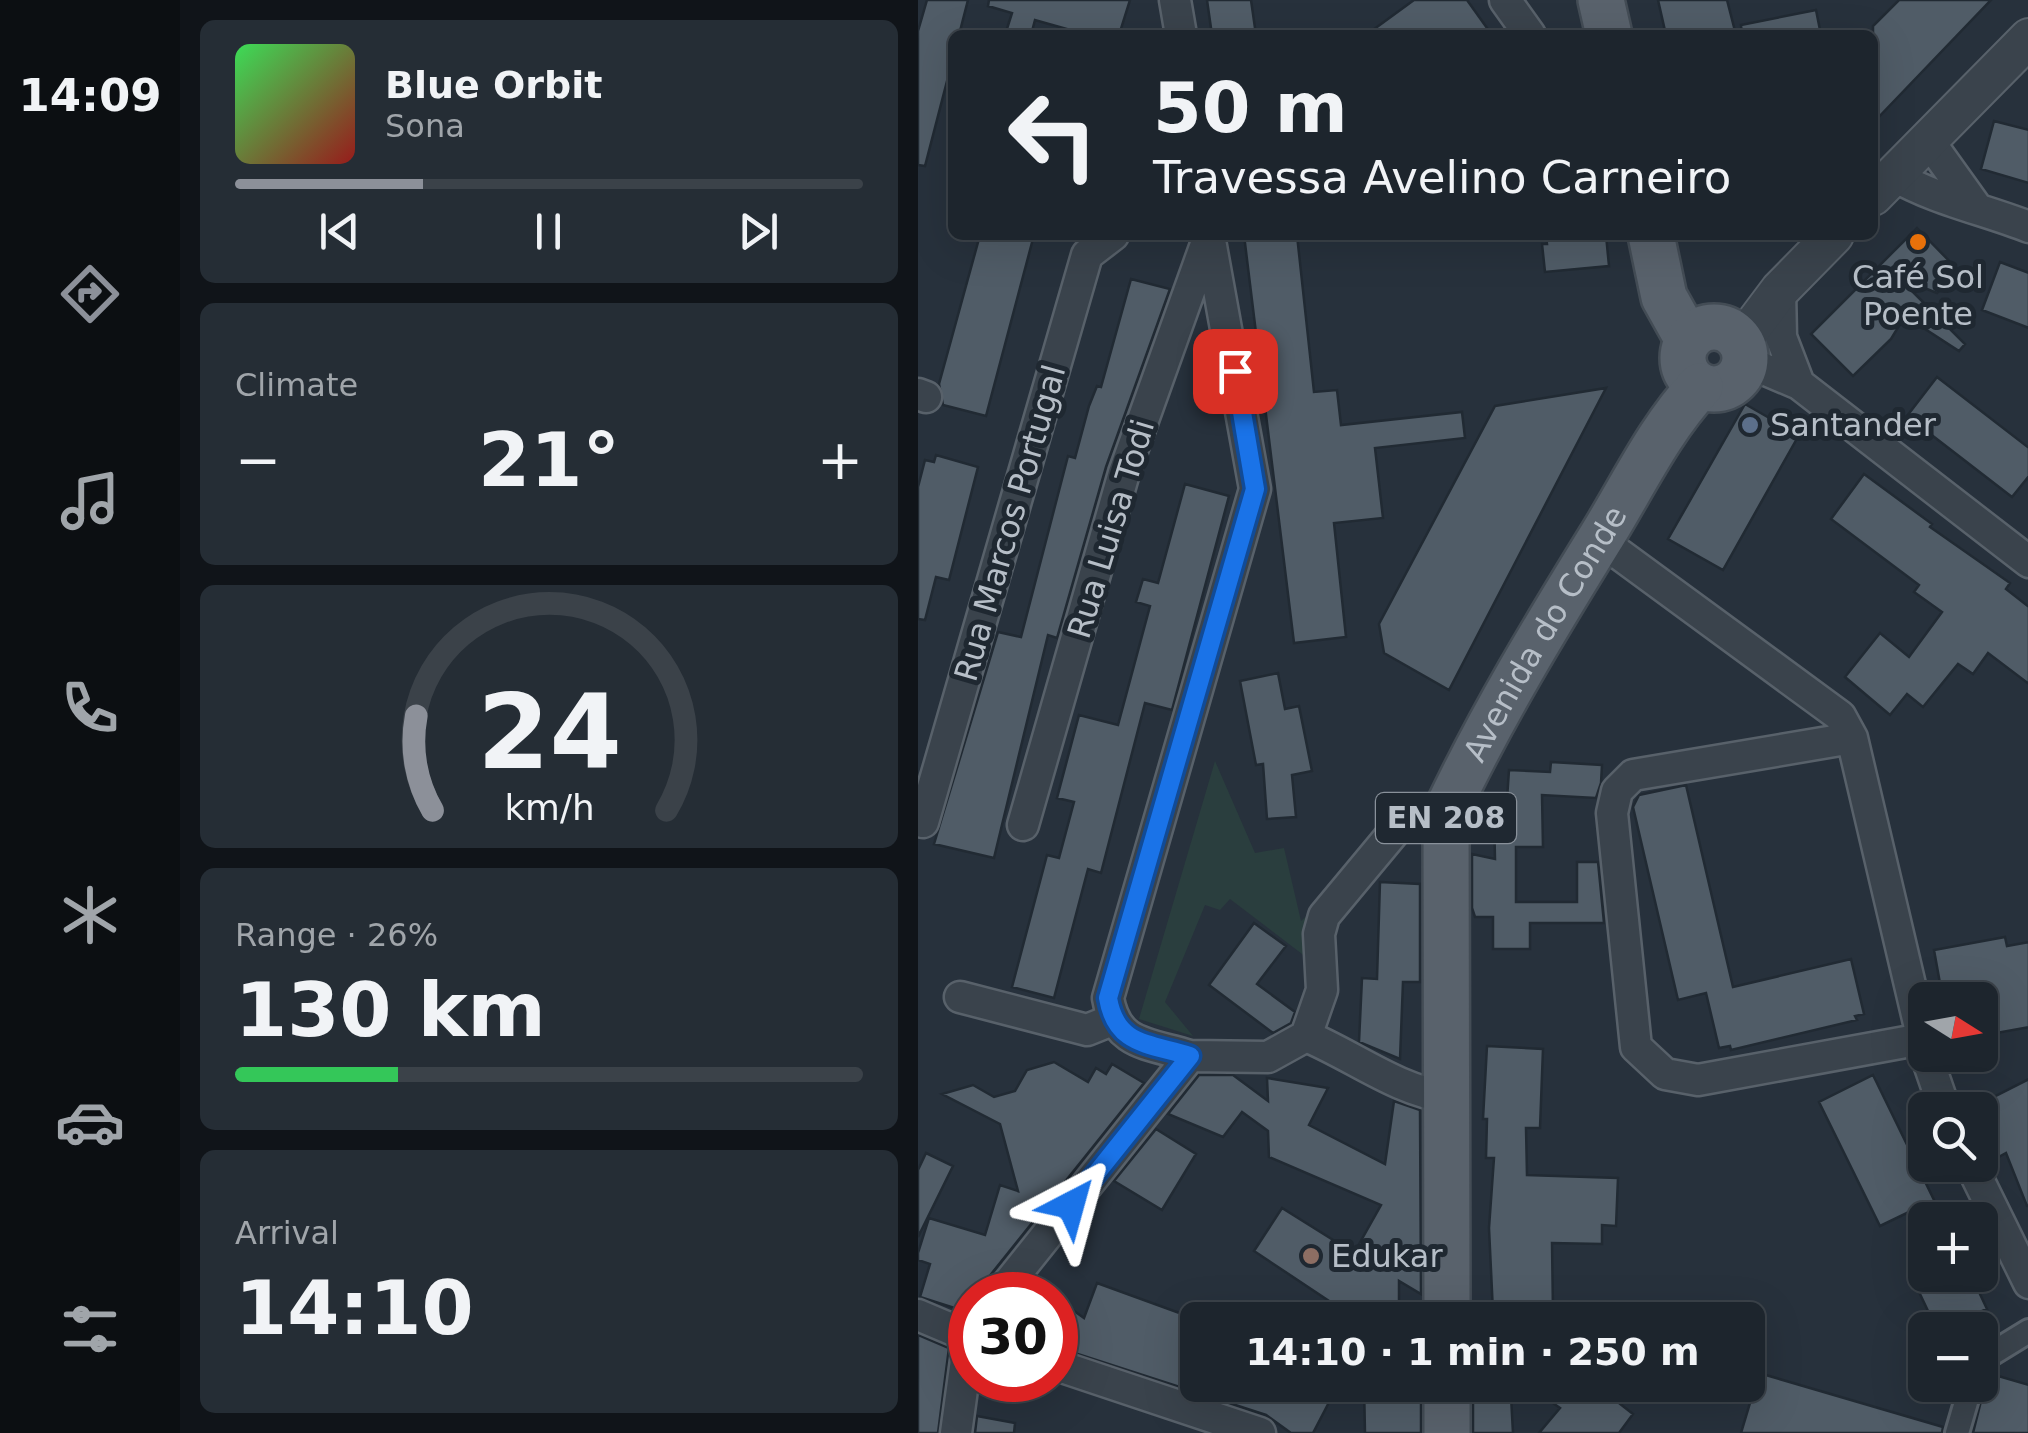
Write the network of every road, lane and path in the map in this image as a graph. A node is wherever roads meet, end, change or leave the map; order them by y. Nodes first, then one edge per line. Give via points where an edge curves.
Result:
1 (1175, 0) edge
2 (1505, 0) edge
3 (1601, 0) edge
4 (1180, 30) edge
5 (1526, 30) edge
6 (1608, 30) edge
7 (2028, 38) edge
8 (1928, 140) junction
9 (1883, 186) edge
10 (1976, 207) junction
11 (2028, 227) edge
12 (1107, 240) edge
13 (1207, 240) edge
14 (1210, 240) edge
15 (1652, 240) edge
16 (1829, 240) edge
17 (1780, 290) junction
18 (1688, 340) junction
19 (1743, 351) junction
20 (1799, 384) junction
21 (1700, 386) junction
22 (1600, 540) junction
23 (2028, 562) edge
24 (1852, 738) junction
25 (1446, 812) junction
26 (923, 822) dead end
27 (1024, 825) dead end
28 (1908, 982) edge
29 (960, 998) dead end
30 (1112, 1020) junction
31 (1306, 1036) junction
32 (1908, 1051) edge
33 (1190, 1056) junction
34 (1446, 1097) junction
35 (1980, 1182) edge
36 (1017, 1272) edge
37 (2028, 1282) edge
38 (1447, 1302) edge
39 (918, 1315) edge
40 (948, 1327) edge
41 (2028, 1331) edge
42 (1998, 1350) edge
43 (1078, 1373) edge
44 (960, 1402) edge
45 (1447, 1402) edge
46 (1966, 1402) edge
47 (956, 1433) edge
48 (1260, 1433) edge
49 (1448, 1433) edge
50 (1957, 1433) edge

1 - 4 street
2 - 5 street
3 - 6 main road
7 - 8 street
8 - 9 street
8 - 10 street
9 - 10 street
10 - 11 street
12 - 26 street, Rua Marcos Portugal via 1087,255
13 - 27 street, Rua Luisa Todi via 1124,474
14 - 30 street via 1255,489 1108,998
15 - 18 main road via 1664,297
16 - 17 street
17 - 19 street
17 - 20 street via 1781,336
18 - 19 main road via 1716,327
18 - 21 main road via 1682,361
19 - 20 street
19 - 21 main road via 1743,371 1730,385
20 - 23 street
21 - 22 main road, Avenida do Conde / EN 208 via 1676,412
22 - 24 street via 1840,716
22 - 25 main road, Avenida do Conde / EN 208 via 1478,744
24 - 28 street
24 - 32 street via 1633,776 1617,791 1612,813 1636,1047 1665,1074 1698,1080
25 - 31 street via 1415,810 1324,916 1322,990
25 - 34 main road, Avenida do Conde / EN 208
29 - 30 street via 1087,1030
30 - 33 street via 1123,1035
31 - 33 street via 1268,1057
31 - 34 street via 1420,1094
33 - 36 street
34 - 38 main road, Avenida do Conde / EN 208
35 - 37 street
39 - 40 street
41 - 42 street
43 - 48 street
44 - 47 street
45 - 49 main road
46 - 50 street

